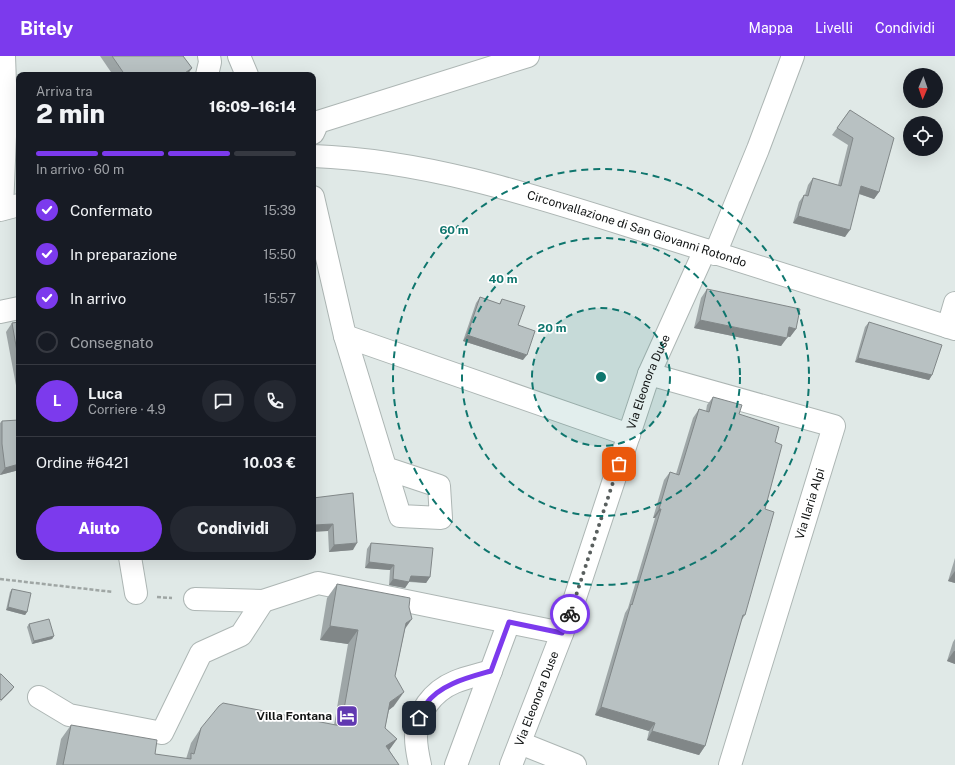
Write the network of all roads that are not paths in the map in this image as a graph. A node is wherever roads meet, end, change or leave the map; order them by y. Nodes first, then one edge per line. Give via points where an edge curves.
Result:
1 (4, 56) edge
2 (209, 56) edge
3 (240, 56) edge
4 (528, 56) edge
5 (793, 56) edge
6 (208, 72) edge
7 (246, 72) edge
8 (316, 126) edge
9 (316, 156) edge
10 (7, 208) edge
11 (316, 210) edge
12 (710, 252) junction
13 (955, 303) edge
14 (16, 309) edge
15 (0, 312) edge
16 (952, 328) edge
17 (345, 336) junction
18 (649, 374) junction
19 (629, 435) junction
20 (385, 468) dead end
21 (130, 560) edge
22 (136, 594) road end
23 (195, 599) road end
24 (263, 601) junction
25 (509, 622) junction
26 (562, 633) junction
27 (491, 671) junction
28 (39, 697) dead end
29 (520, 743) junction
30 (420, 765) edge
31 (456, 765) edge
32 (511, 765) edge
33 (575, 765) edge
34 (730, 765) edge

1 - 10 street
2 - 6 street
3 - 7 street
4 - 8 street via 318,122
5 - 12 street, Via Eleonora Duse via 758,149
9 - 12 street, Circonvallazione di San Giovanni Rotondo via 386,163 446,174 552,202
11 - 17 street
12 - 16 street, Circonvallazione di San Giovanni Rotondo
12 - 18 street, Via Eleonora Duse
13 - 16 street
14 - 15 street
17 - 19 street
17 - 20 street
18 - 19 street, Via Eleonora Duse
18 - 34 street, Via Ilaria Alpi via 834,426
19 - 26 street, Via Eleonora Duse
21 - 22 street
23 - 24 street
24 - 25 street via 318,583
24 - 28 street via 241,635 201,653 162,733 69,715
25 - 26 street
25 - 27 street
26 - 29 street, Via Eleonora Duse
27 - 30 street via 454,682 427,703 419,718 416,737
27 - 31 street
29 - 32 street, Via Eleonora Duse
29 - 33 street

